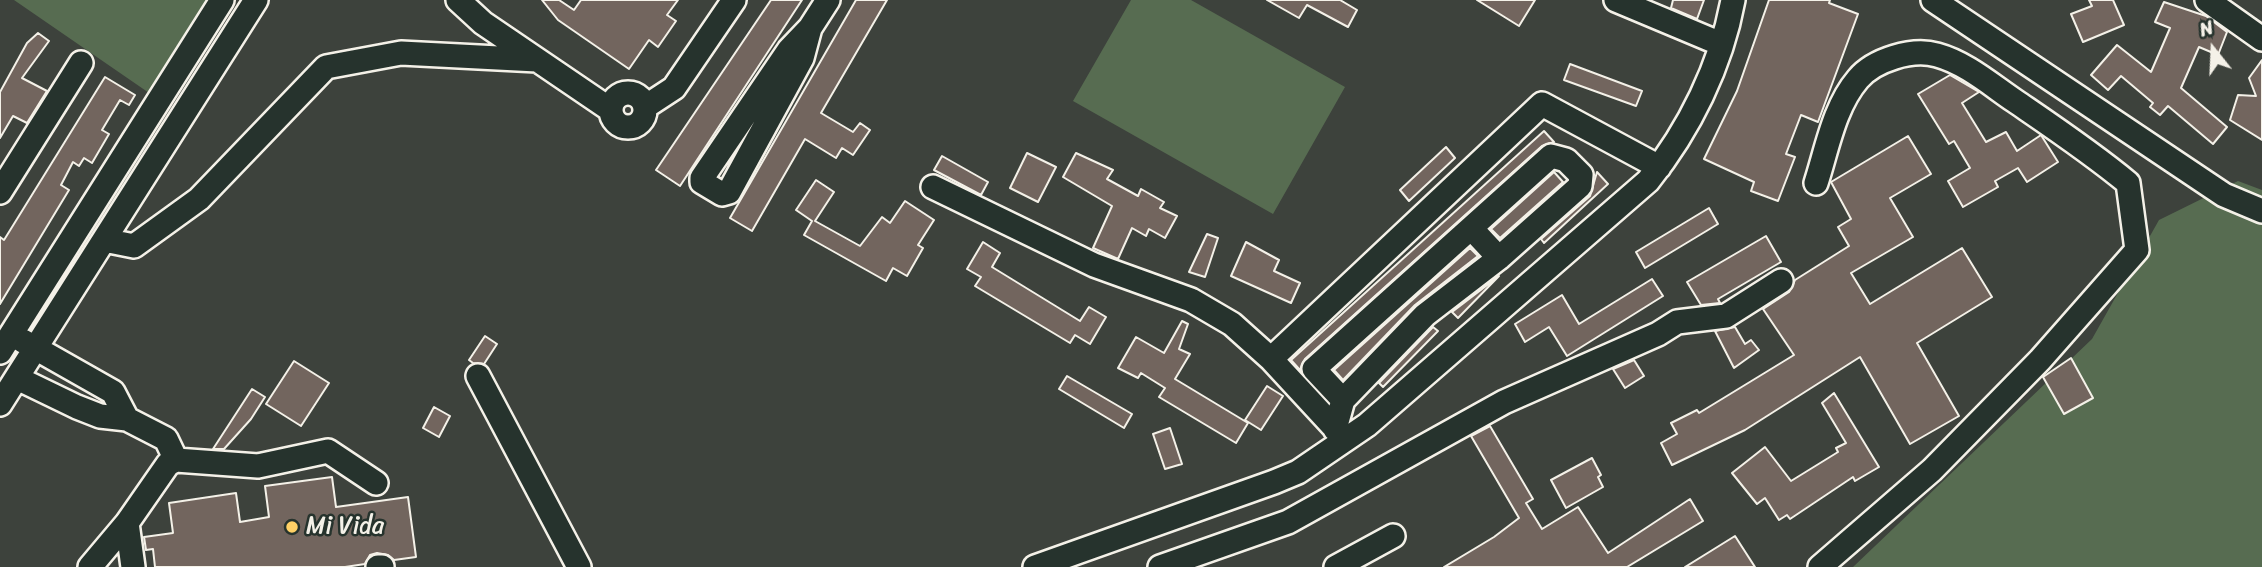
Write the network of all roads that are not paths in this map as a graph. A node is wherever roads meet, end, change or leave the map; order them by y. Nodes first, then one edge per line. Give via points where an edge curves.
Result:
1 (222, 0) edge
2 (256, 0) edge
3 (458, 0) edge
4 (734, 0) edge
5 (828, 0) edge
6 (1616, 0) edge
7 (1733, 0) edge
8 (1933, 0) edge
9 (2207, 0) edge
10 (810, 28) junction
11 (2262, 39) edge
12 (195, 43) junction
13 (1721, 44) junction
14 (221, 57) junction
15 (537, 61) junction
16 (80, 63) dead end
17 (7, 167) edge
18 (1659, 167) junction
19 (1816, 183) dead end
20 (933, 187) dead end
21 (0, 192) edge
22 (2262, 211) edge
23 (1471, 228) junction
24 (104, 240) junction
25 (63, 251) junction
26 (1499, 258) junction
27 (87, 268) junction
28 (1781, 281) dead end
29 (1400, 289) junction
30 (1425, 315) junction
31 (5, 344) edge
32 (37, 346) junction
33 (1270, 359) junction
34 (478, 376) dead end
35 (17, 379) junction
36 (1343, 400) junction
37 (0, 404) edge
38 (127, 419) junction
39 (1340, 435) junction
40 (176, 460) junction
41 (376, 482) dead end
42 (127, 523) junction
43 (1393, 536) dead end
44 (90, 567) edge
45 (133, 567) edge
46 (579, 567) edge
47 (1035, 567) edge
48 (1160, 567) edge
49 (1336, 567) edge
50 (1820, 567) edge

1 - 12 street
2 - 14 street
3 - 15 street via 482,23
4 - 15 street via 674,88 645,107 643,118 629,127 618,124 611,110
5 - 10 street
6 - 13 street
7 - 13 street
8 - 22 street via 2224,195
9 - 11 street
10 - 10 street via 802,58 729,192 722,194 702,182 789,50
12 - 14 street
12 - 25 street
13 - 18 street via 1694,113
14 - 24 street
15 - 24 street via 401,53 326,67 199,199 134,246
16 - 17 street
17 - 21 street
18 - 33 street via 1542,104
18 - 39 street via 1367,425
19 - 50 street via 1843,100 1859,77 1883,61 1934,54 1961,64 2128,183 2137,250 2040,360 1932,470
20 - 33 street via 1094,265 1191,300 1231,324
23 - 26 street
23 - 26 street via 1551,156 1566,160 1581,174 1580,186
23 - 29 street
24 - 27 street
25 - 27 street
25 - 31 street
26 - 30 street
27 - 32 street
28 - 48 street via 1726,316 1677,323 1504,402 1288,522
29 - 30 street
29 - 36 street via 1314,369
30 - 36 street
31 - 32 street
32 - 35 street
32 - 38 street via 113,392
33 - 39 street
34 - 46 street
35 - 37 street
35 - 38 street via 100,416
36 - 39 street
38 - 40 street via 166,439
39 - 47 street via 1298,472
40 - 41 street via 258,466 328,451
40 - 42 street via 168,464
42 - 44 street
42 - 45 street
43 - 49 street

